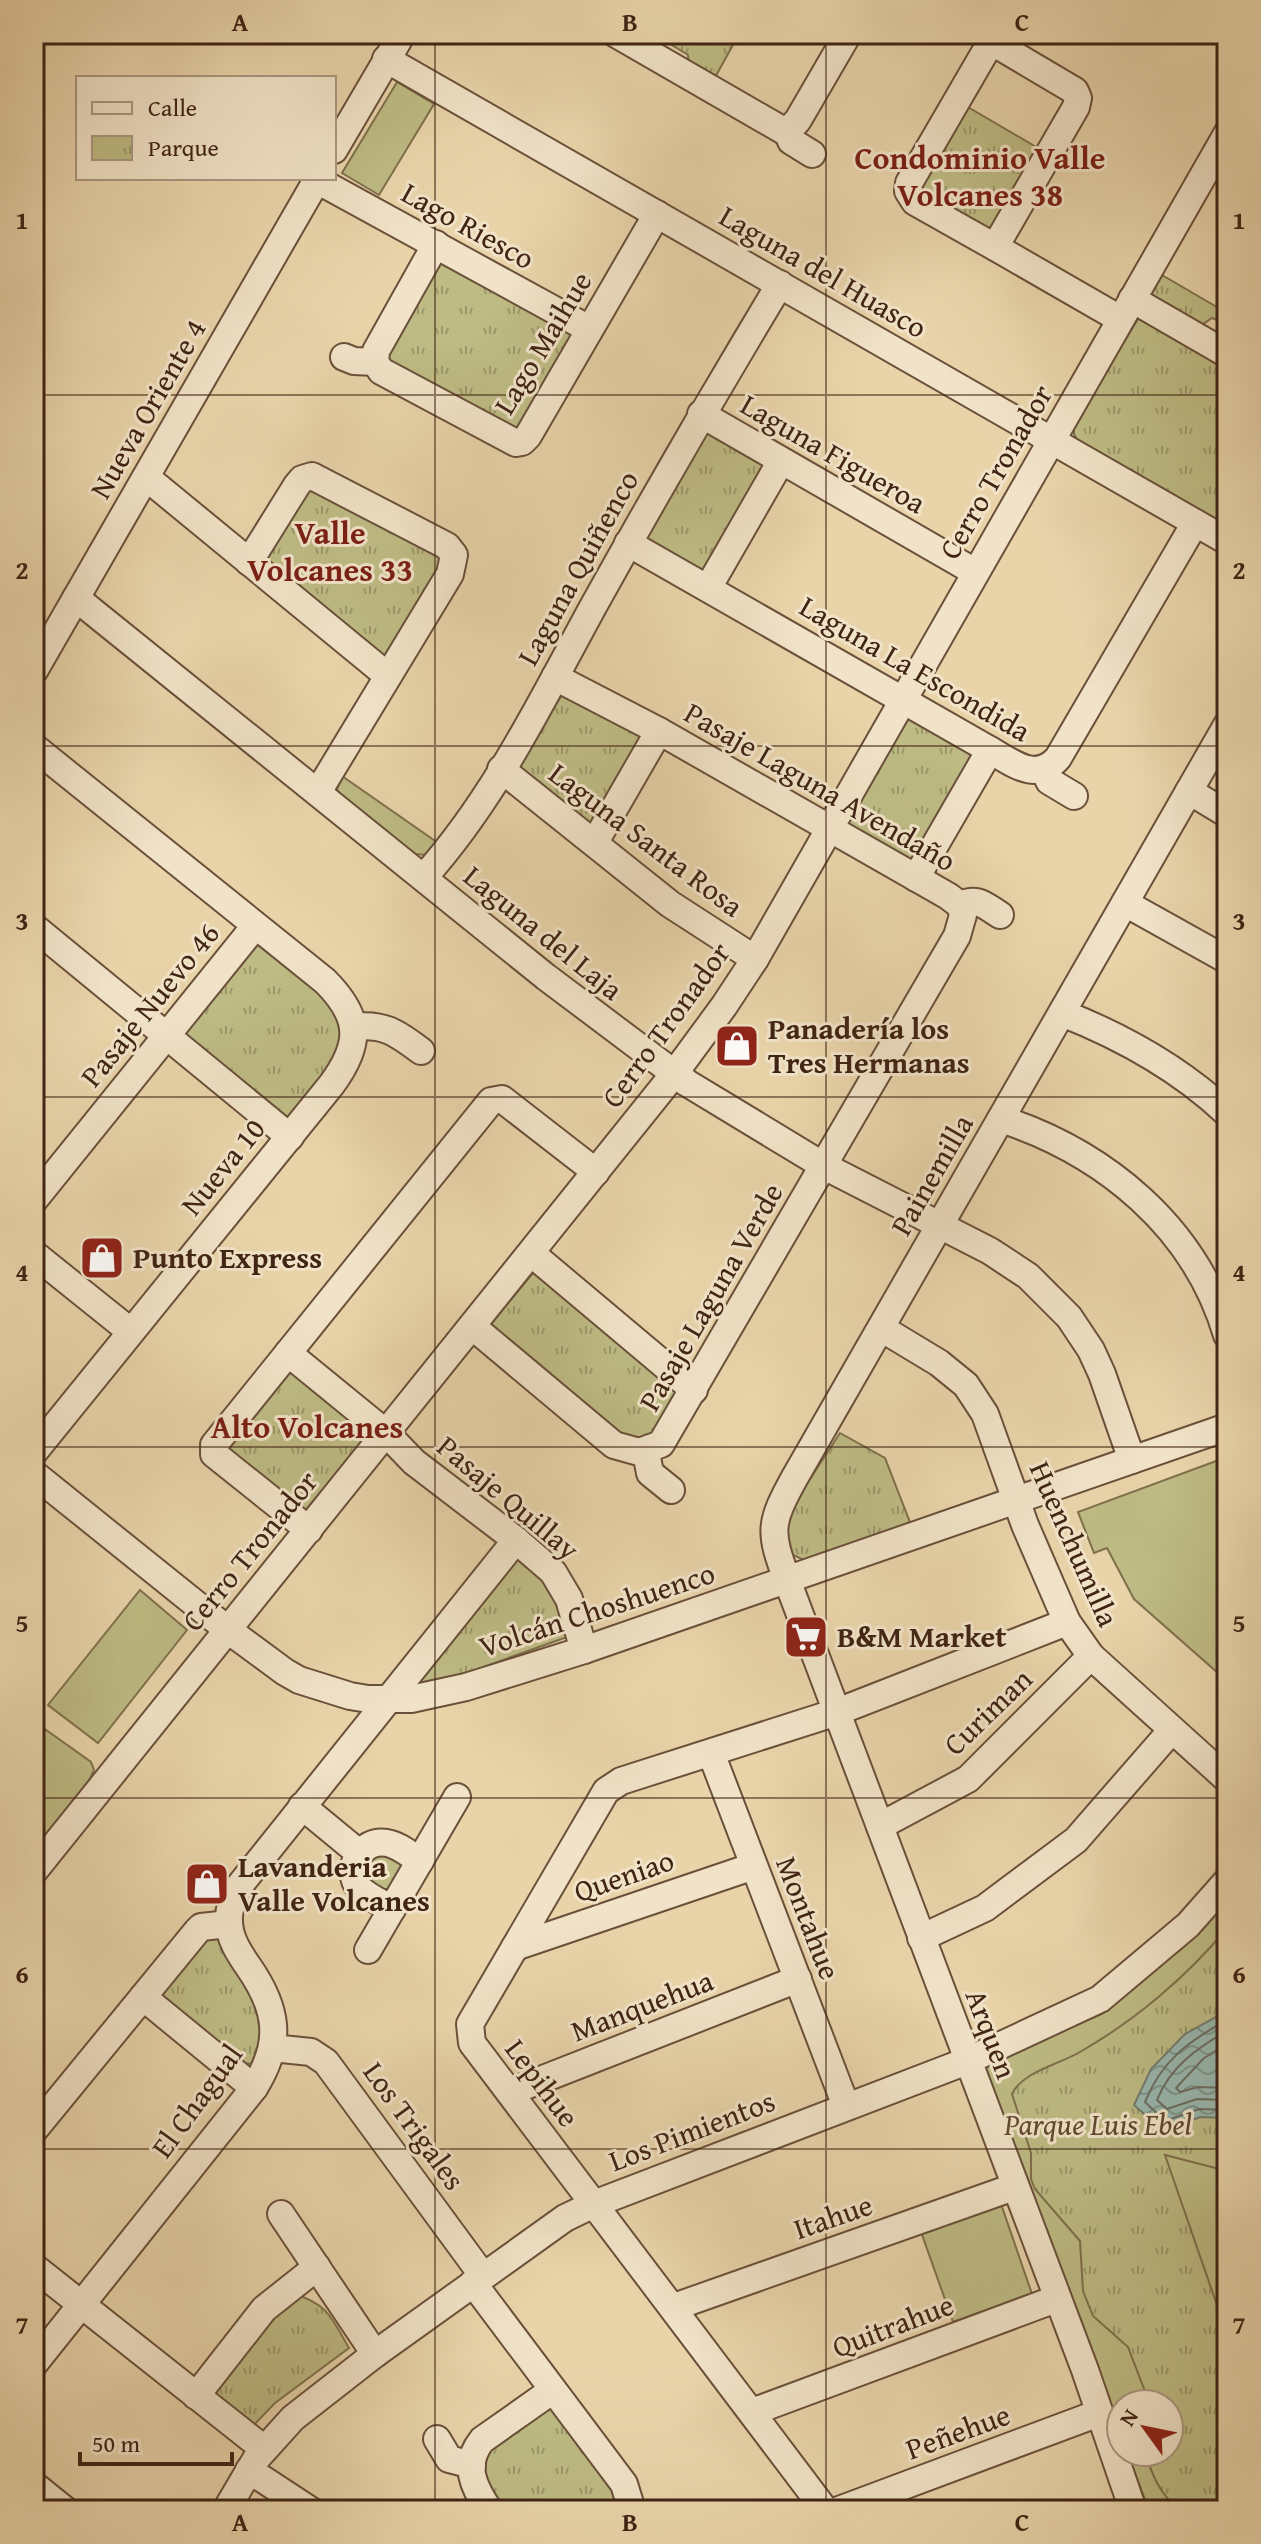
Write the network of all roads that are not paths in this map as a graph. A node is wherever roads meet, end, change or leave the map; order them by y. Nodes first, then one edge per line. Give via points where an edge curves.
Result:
1 (402, 34) edge
2 (616, 34) edge
3 (848, 34) edge
4 (386, 59) junction
5 (787, 130) junction
6 (1227, 134) edge
7 (336, 146) edge
8 (812, 154) dead end
9 (316, 180) edge
10 (319, 180) edge
11 (657, 214) junction
12 (436, 244) junction
13 (995, 247) junction
14 (780, 284) junction
15 (1126, 309) junction
16 (589, 329) junction
17 (1227, 354) edge
18 (344, 357) dead end
19 (375, 362) junction
20 (701, 414) junction
21 (1051, 440) junction
22 (781, 461) junction
23 (146, 477) junction
24 (1195, 523) junction
25 (1227, 541) edge
26 (628, 543) junction
27 (249, 562) junction
28 (975, 572) junction
29 (708, 588) junction
30 (76, 598) junction
31 (34, 671) edge
32 (388, 676) junction
33 (555, 677) junction
34 (902, 699) junction
35 (1227, 725) edge
36 (659, 731) junction
37 (34, 747) edge
38 (990, 750) junction
39 (501, 769) junction
40 (1044, 769) junction
41 (1189, 791) junction
42 (318, 792) junction
43 (1074, 796) dead end
44 (1227, 814) edge
45 (828, 829) junction
46 (595, 842) junction
47 (424, 877) junction
48 (916, 878) junction
49 (1125, 903) junction
50 (960, 905) junction
51 (1000, 915) dead end
52 (255, 926) junction
53 (34, 927) edge
54 (755, 959) junction
55 (1227, 960) edge
56 (1062, 1013) junction
57 (353, 1027) junction
58 (166, 1036) junction
59 (421, 1051) dead end
60 (674, 1074) junction
61 (1227, 1113) edge
62 (1001, 1119) junction
63 (290, 1137) junction
64 (824, 1166) junction
65 (596, 1172) junction
66 (34, 1200) edge
67 (940, 1227) junction
68 (531, 1253) junction
69 (34, 1254) edge
70 (472, 1326) junction
71 (881, 1328) junction
72 (130, 1331) junction
73 (1227, 1335) edge
74 (288, 1353) junction
75 (694, 1390) junction
76 (1227, 1427) edge
77 (386, 1433) junction
78 (34, 1452) edge
79 (646, 1452) junction
80 (1132, 1460) junction
81 (34, 1474) edge
82 (671, 1490) dead end
83 (1017, 1500) junction
84 (309, 1530) junction
85 (516, 1540) junction
86 (787, 1580) junction
87 (1067, 1622) junction
88 (228, 1630) junction
89 (584, 1650) junction
90 (1091, 1656) junction
91 (386, 1700) junction
92 (837, 1712) junction
93 (1171, 1731) junction
94 (711, 1753) junction
95 (1227, 1779) edge
96 (457, 1797) dead end
97 (302, 1806) junction
98 (880, 1826) junction
99 (359, 1853) junction
100 (420, 1861) junction
101 (754, 1866) junction
102 (34, 1871) edge
103 (1227, 1881) edge
104 (392, 1909) junction
105 (229, 1924) junction
106 (921, 1938) junction
107 (515, 1947) junction
108 (368, 1950) dead end
109 (798, 1979) junction
110 (143, 1997) junction
111 (272, 2048) junction
112 (967, 2061) junction
113 (254, 2088) junction
114 (510, 2092) junction
115 (846, 2106) junction
116 (34, 2130) edge
117 (1014, 2187) junction
118 (594, 2204) junction
119 (281, 2214) dead end
120 (34, 2267) edge
121 (317, 2267) junction
122 (478, 2279) junction
123 (1056, 2299) junction
124 (81, 2304) junction
125 (674, 2307) junction
126 (375, 2354) junction
127 (34, 2364) edge
128 (553, 2390) junction
129 (196, 2396) junction
130 (752, 2412) junction
131 (1099, 2413) junction
132 (437, 2439) dead end
133 (257, 2459) junction
134 (472, 2465) junction
135 (34, 2485) edge
136 (65, 2510) edge
137 (226, 2510) edge
138 (310, 2510) edge
139 (489, 2510) edge
140 (632, 2510) edge
141 (825, 2510) edge
142 (839, 2510) edge
143 (1133, 2510) edge

1 - 4 street
2 - 5 street
3 - 5 street
4 - 7 street
4 - 11 street, Laguna del Huasco
5 - 8 street via 791,141
6 - 15 street, Cerro Tronador
9 - 23 street, Nueva Oriente 4
10 - 12 street, Lago Riesco
11 - 14 street, Laguna del Huasco
11 - 16 street, Lago Maihue
12 - 16 street, Lago Riesco
12 - 19 street via 376,351
13 - 13 street via 915,202 908,191 994,43 1075,91 1078,98
13 - 15 street
14 - 20 street, Laguna Quiñenco
14 - 21 street, Laguna del Huasco
15 - 17 street
15 - 21 street, Cerro Tronador
16 - 19 street, Lago Maihue via 528,436 516,443 381,371
18 - 19 street, Lago Maihue
20 - 22 street, Laguna Figueroa
20 - 26 street, Laguna Quiñenco
21 - 24 street, Laguna del Huasco
21 - 28 street, Cerro Tronador
22 - 28 street, Laguna Figueroa
22 - 29 street
23 - 27 street
23 - 30 street, Nueva Oriente 4
24 - 25 street, Laguna del Huasco
24 - 40 street, Laguna La Escondida via 1058,758
26 - 29 street, Laguna La Escondida
26 - 33 street, Laguna Quiñenco
27 - 32 street
27 - 32 street via 297,485 312,476 450,548 450,574
28 - 34 street, Cerro Tronador
29 - 34 street, Laguna La Escondida
30 - 31 street, Nueva Oriente 4
30 - 42 street, Laguna del Laja
32 - 42 street
33 - 36 street, Pasaje Laguna Avendaño
33 - 39 street, Laguna Quiñenco
34 - 38 street, Laguna La Escondida
34 - 45 street, Cerro Tronador
35 - 41 street, Painemilla
36 - 45 street, Pasaje Laguna Avendaño
36 - 46 street
37 - 52 street
38 - 40 street, Laguna La Escondida via 1027,770
38 - 48 street
39 - 46 street, Laguna Santa Rosa
39 - 47 street, Laguna Quiñenco
40 - 43 street via 1049,781
41 - 44 street
41 - 49 street, Painemilla
42 - 47 street, Laguna del Laja
45 - 48 street, Pasaje Laguna Avendaño
45 - 54 street, Cerro Tronador
46 - 54 street, Laguna Santa Rosa via 670,904
47 - 60 street, Laguna del Laja
48 - 50 street, Pasaje Laguna Avendaño
49 - 55 street
49 - 56 street, Painemilla
50 - 51 street via 976,901
50 - 64 street, Pasaje Laguna Avendaño via 957,936
52 - 57 street via 339,995
52 - 58 street, Pasaje Nuevo 46
53 - 58 street
54 - 60 street, Cerro Tronador
56 - 61 street via 1158,1059
56 - 62 street, Painemilla
57 - 59 street via 387,1028
57 - 63 street, Nueva 10 via 354,1045 343,1068
58 - 63 street
58 - 66 street, Pasaje Nuevo 46
60 - 64 street, Laguna del Laja
60 - 65 street, Cerro Tronador
62 - 67 street, Painemilla
62 - 73 street via 1080,1152 1146,1203 1200,1273
63 - 72 street, Nueva 10
64 - 67 street, Laguna del Laja
64 - 75 street, Pasaje Laguna Verde
65 - 68 street, Cerro Tronador
65 - 74 street via 496,1098
67 - 71 street, Painemilla
67 - 80 street, Laguna del Laja via 1020,1270 1069,1317 1102,1374
68 - 70 street, Cerro Tronador
68 - 75 street
69 - 72 street
70 - 77 street, Cerro Tronador
70 - 79 street, Pasaje Laguna Verde via 614,1445
71 - 83 street, Huenchumilla via 966,1385 985,1414
71 - 86 street, Painemilla via 778,1509 773,1538
72 - 78 street, Nueva 10
74 - 77 street, Pasaje Quillay
74 - 84 street via 212,1449
75 - 79 street, Pasaje Laguna Verde via 666,1438
76 - 80 street, Volcán Choshuenco
77 - 84 street, Cerro Tronador
77 - 85 street, Pasaje Quillay via 414,1462
79 - 82 street, Pasaje Laguna Verde via 650,1473
80 - 83 street, Volcán Choshuenco
81 - 88 street, Volcán Choshuenco
83 - 86 street, Volcán Choshuenco
83 - 87 street, Huenchumilla
84 - 88 street, Cerro Tronador
85 - 89 street, Pasaje Quillay via 558,1578
85 - 91 street
86 - 89 street, Volcán Choshuenco
86 - 92 street, Arquen
87 - 90 street, Huenchumilla
87 - 92 street, Lepihue
88 - 91 street, Volcán Choshuenco via 299,1680 350,1696
88 - 102 street, Cerro Tronador
89 - 91 street, Volcán Choshuenco via 427,1697
90 - 93 street, Huenchumilla
90 - 98 street, Curiman via 968,1779
91 - 97 street
92 - 94 street, Lepihue
92 - 98 street, Arquen
93 - 95 street, Huenchumilla
93 - 106 street via 1076,1840 985,1908
94 - 101 street, Montahue
94 - 107 street, Lepihue via 621,1781 606,1791
96 - 100 street
97 - 99 street
97 - 105 street via 240,1885
98 - 106 street, Arquen
99 - 100 street via 386,1843
99 - 104 street via 354,1870 358,1885
100 - 104 street
101 - 107 street, Queniao
101 - 109 street, Montahue
103 - 112 street, Los Pimientos via 1188,1925 1100,1999
104 - 108 street
105 - 110 street via 201,1927
105 - 111 street, El Chagual via 235,1945 270,2005
106 - 112 street, Arquen
107 - 114 street, Lepihue via 470,2024 472,2043
109 - 114 street, Manquehua
109 - 115 street, Montahue
110 - 113 street
110 - 116 street
111 - 113 street, El Chagual
111 - 122 street, Los Trigales via 311,2052 326,2062
112 - 115 street, Los Pimientos
112 - 117 street, Arquen
113 - 124 street, El Chagual
114 - 118 street, Lepihue
115 - 118 street, Los Pimientos
117 - 123 street, Arquen
117 - 125 street, Itahue
118 - 122 street, Los Pimientos
118 - 125 street, Lepihue
119 - 121 street
120 - 124 street
121 - 126 street
121 - 129 street via 264,2309
122 - 126 street, Los Pimientos
122 - 128 street, Los Trigales
123 - 130 street, Quitrahue
123 - 131 street, Arquen
124 - 127 street, El Chagual
124 - 129 street
125 - 130 street, Lepihue
126 - 133 street, Los Pimientos via 293,2418
128 - 134 street via 482,2440
128 - 140 street, Los Trigales via 624,2484
129 - 133 street
130 - 141 street, Lepihue
131 - 142 street, Peñehue
131 - 143 street, Arquen
132 - 134 street via 449,2459
133 - 137 street, Los Pimientos
133 - 138 street
134 - 139 street via 471,2480
135 - 136 street

